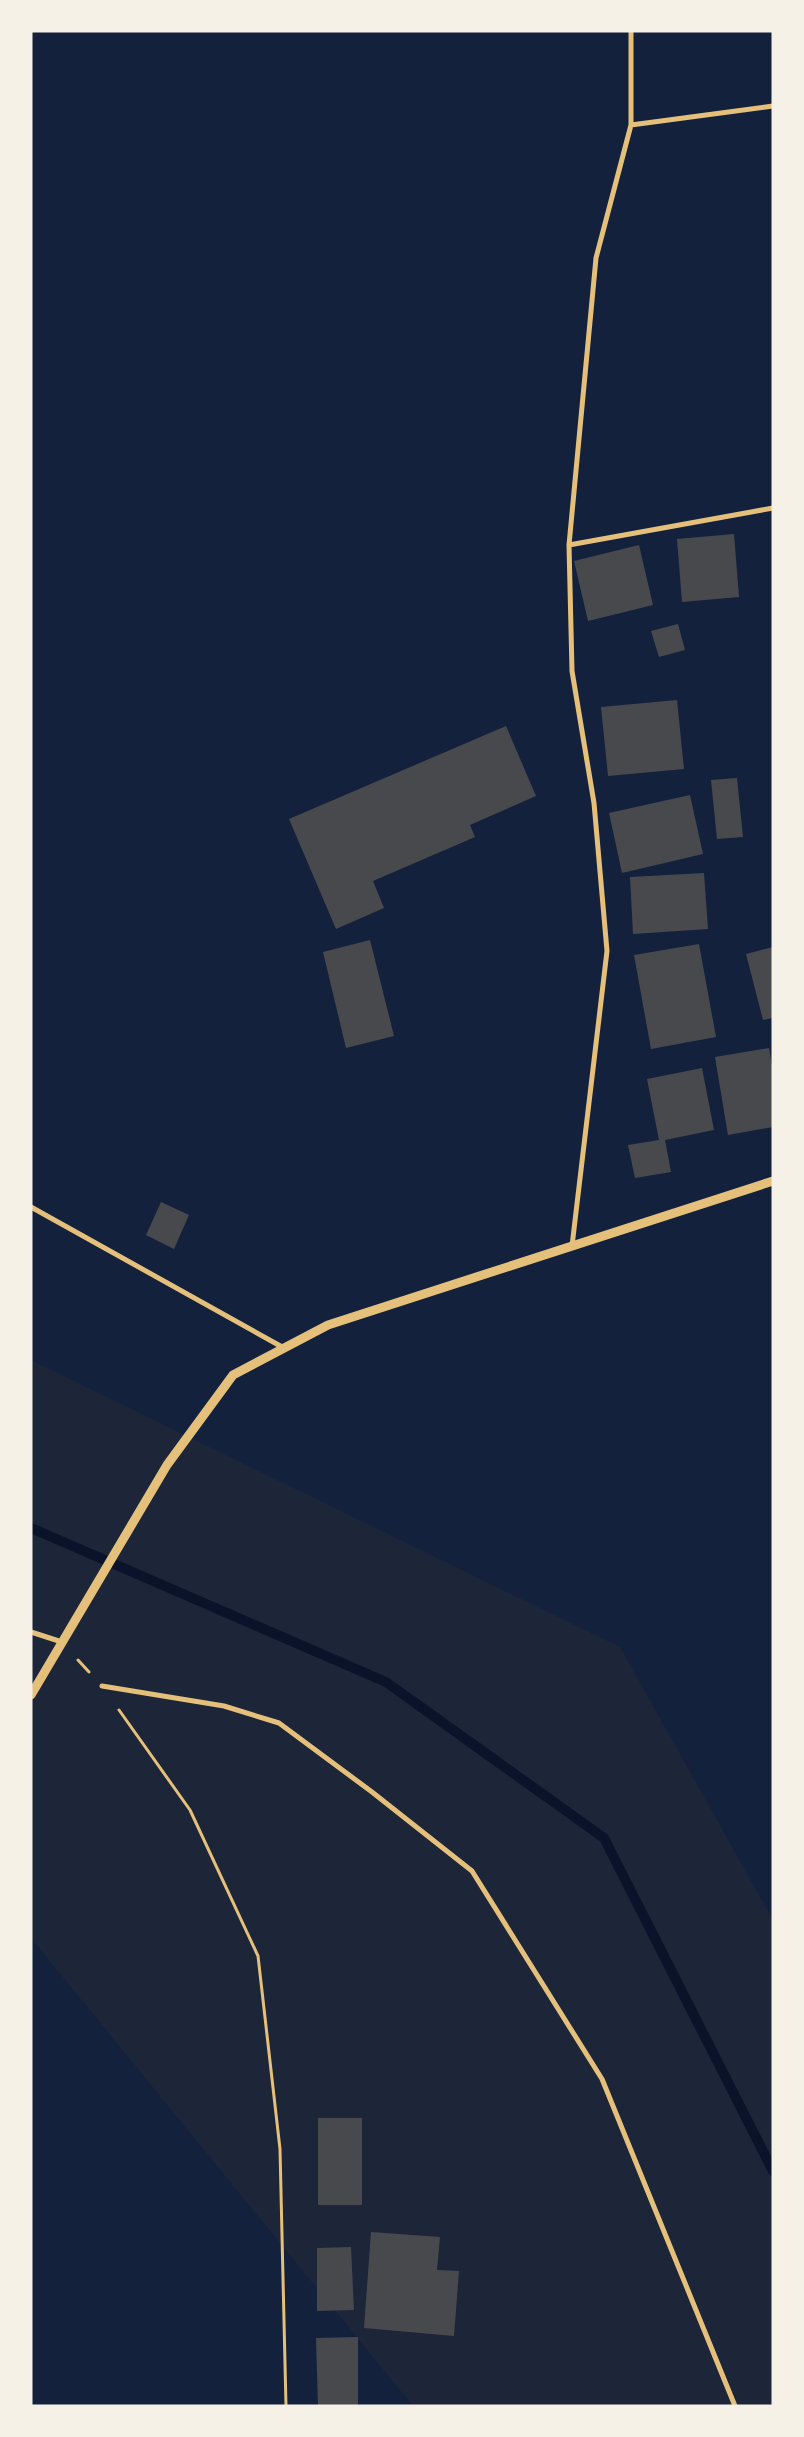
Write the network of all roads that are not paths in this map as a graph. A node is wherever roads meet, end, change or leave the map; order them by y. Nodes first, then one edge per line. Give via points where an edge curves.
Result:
1 (631, 31) edge
2 (773, 106) edge
3 (631, 125) junction
4 (773, 508) edge
5 (569, 545) junction
6 (773, 1181) edge
7 (31, 1207) edge
8 (572, 1246) junction
9 (284, 1348) junction
10 (31, 1632) edge
11 (62, 1642) junction
12 (102, 1686) road end
13 (31, 1694) edge
14 (735, 2406) edge

1 - 3 street
2 - 3 street
3 - 5 street via 596,258
4 - 5 street
5 - 8 street via 572,671 594,802 607,951
6 - 8 street
7 - 9 street
8 - 9 street via 328,1325
9 - 11 street via 233,1375 166,1464
10 - 11 street
11 - 13 street
12 - 14 street via 224,1706 279,1724 472,1871 602,2079

